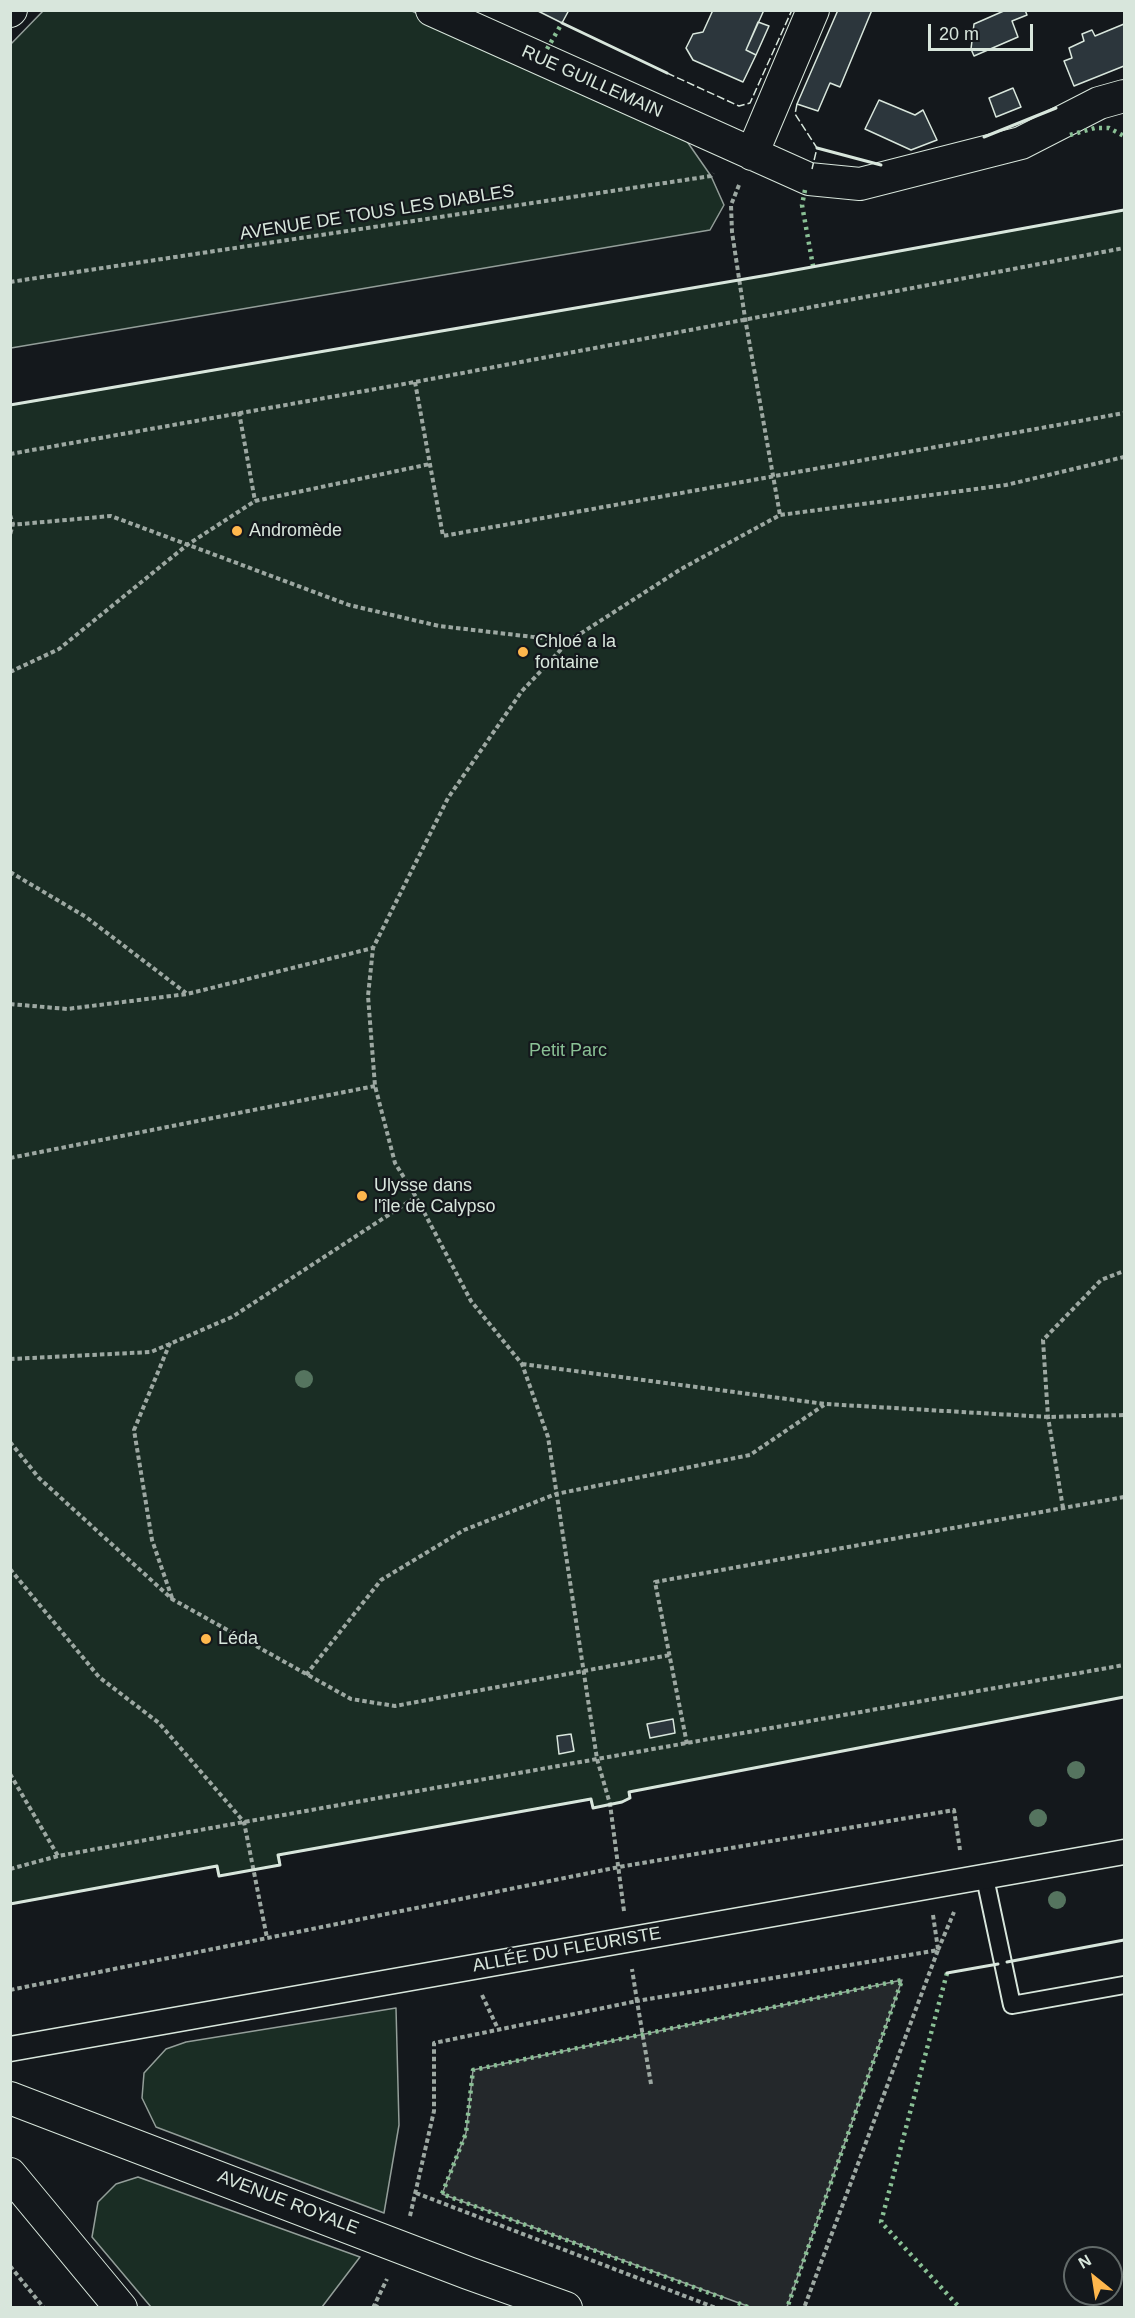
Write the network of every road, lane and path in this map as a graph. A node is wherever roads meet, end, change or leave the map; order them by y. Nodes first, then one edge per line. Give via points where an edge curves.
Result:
1 (432, 10) edge
2 (813, 10) edge
3 (1125, 96) edge
4 (740, 148) junction
5 (1125, 248) edge
6 (10, 282) edge
7 (745, 318) junction
8 (415, 382) junction
9 (239, 412) junction
10 (1125, 413) edge
11 (10, 454) edge
12 (1125, 457) edge
13 (430, 464) junction
14 (773, 477) junction
15 (255, 501) junction
16 (10, 515) edge
17 (780, 515) junction
18 (12, 524) edge
19 (10, 535) edge
20 (187, 545) junction
21 (569, 641) junction
22 (10, 672) edge
23 (10, 872) edge
24 (373, 948) junction
25 (187, 994) junction
26 (10, 1004) edge
27 (375, 1086) junction
28 (10, 1158) edge
29 (416, 1197) junction
30 (1125, 1271) edge
31 (170, 1343) junction
32 (10, 1359) edge
33 (522, 1364) junction
34 (825, 1404) junction
35 (1125, 1415) edge
36 (1047, 1417) junction
37 (10, 1442) edge
38 (556, 1494) junction
39 (1125, 1497) edge
40 (1063, 1508) junction
41 (10, 1569) edge
42 (172, 1599) junction
43 (670, 1656) junction
44 (1125, 1665) edge
45 (584, 1671) junction
46 (306, 1675) junction
47 (687, 1744) junction
48 (597, 1759) junction
49 (10, 1774) edge
50 (244, 1822) junction
51 (1125, 1852) edge
52 (58, 1856) junction
53 (619, 1867) junction
54 (10, 1869) edge
55 (975, 1880) junction
56 (267, 1938) junction
57 (627, 1939) junction
58 (1125, 1985) edge
59 (10, 1989) edge
60 (637, 2001) junction
61 (10, 2049) edge
62 (651, 2084) dead end
63 (10, 2097) edge
64 (10, 2175) edge
65 (416, 2193) junction
66 (402, 2247) junction
67 (10, 2266) edge
68 (92, 2274) junction
69 (373, 2306) edge
70 (44, 2307) edge
71 (94, 2307) edge
72 (121, 2307) edge
73 (380, 2307) edge
74 (566, 2307) edge
75 (716, 2307) edge
76 (804, 2307) edge

1 - 4 street, RUE GUILLEMAIN
2 - 4 street
3 - 4 street, RUE GUILLEMAIN via 1099,103 1021,143 860,184 809,179
4 - 6 path, AVENUE DE TOUS LES DIABLES via 711,176
4 - 7 path via 731,205
5 - 7 path
7 - 8 path
7 - 14 path
8 - 9 path
8 - 13 path
9 - 11 path
9 - 15 path
10 - 14 path
12 - 17 path via 1006,485
13 - 14 path via 443,536
13 - 15 path
14 - 17 path
15 - 20 path
16 - 18 path
17 - 21 path via 681,569
18 - 19 path
18 - 20 path via 111,516
20 - 21 path via 349,605 439,626
20 - 22 path via 59,649
21 - 24 path via 522,691 448,798
23 - 25 path via 86,917
24 - 25 path
24 - 27 path via 368,996
25 - 26 path via 67,1009
27 - 28 path
27 - 29 path via 395,1163
29 - 31 path via 232,1317
29 - 33 path via 471,1301
30 - 36 path via 1101,1280 1043,1340
31 - 32 path via 151,1352
31 - 42 path via 134,1430 152,1540
33 - 34 path
33 - 38 path via 548,1437
34 - 36 path
34 - 38 path via 750,1455
35 - 36 path
36 - 40 path
37 - 42 path via 39,1478
38 - 45 path
38 - 46 path via 464,1530 381,1580
39 - 40 path
40 - 43 path via 656,1582
41 - 50 path via 99,1677 159,1723
42 - 46 path
43 - 45 path
43 - 47 path
44 - 47 path
45 - 46 path via 395,1707 351,1699
45 - 48 path
47 - 48 path
48 - 50 path
48 - 53 path via 610,1804
49 - 52 path
50 - 52 path
50 - 56 path
51 - 55 street, ALLÉE DU FLEURISTE
52 - 54 path
53 - 55 path via 954,1810
53 - 56 path
53 - 57 path
55 - 57 street, ALLÉE DU FLEURISTE
55 - 58 lane via 1012,2005
56 - 59 path
57 - 60 path
57 - 61 street, ALLÉE DU FLEURISTE
60 - 62 path
60 - 65 path via 434,2043 434,2111
60 - 76 path via 938,1950
63 - 66 street, AVENUE ROYALE
64 - 68 street
65 - 66 path
65 - 75 path
66 - 69 path
66 - 74 street, AVENUE ROYALE
67 - 70 path
68 - 71 street
68 - 72 street
69 - 73 path

